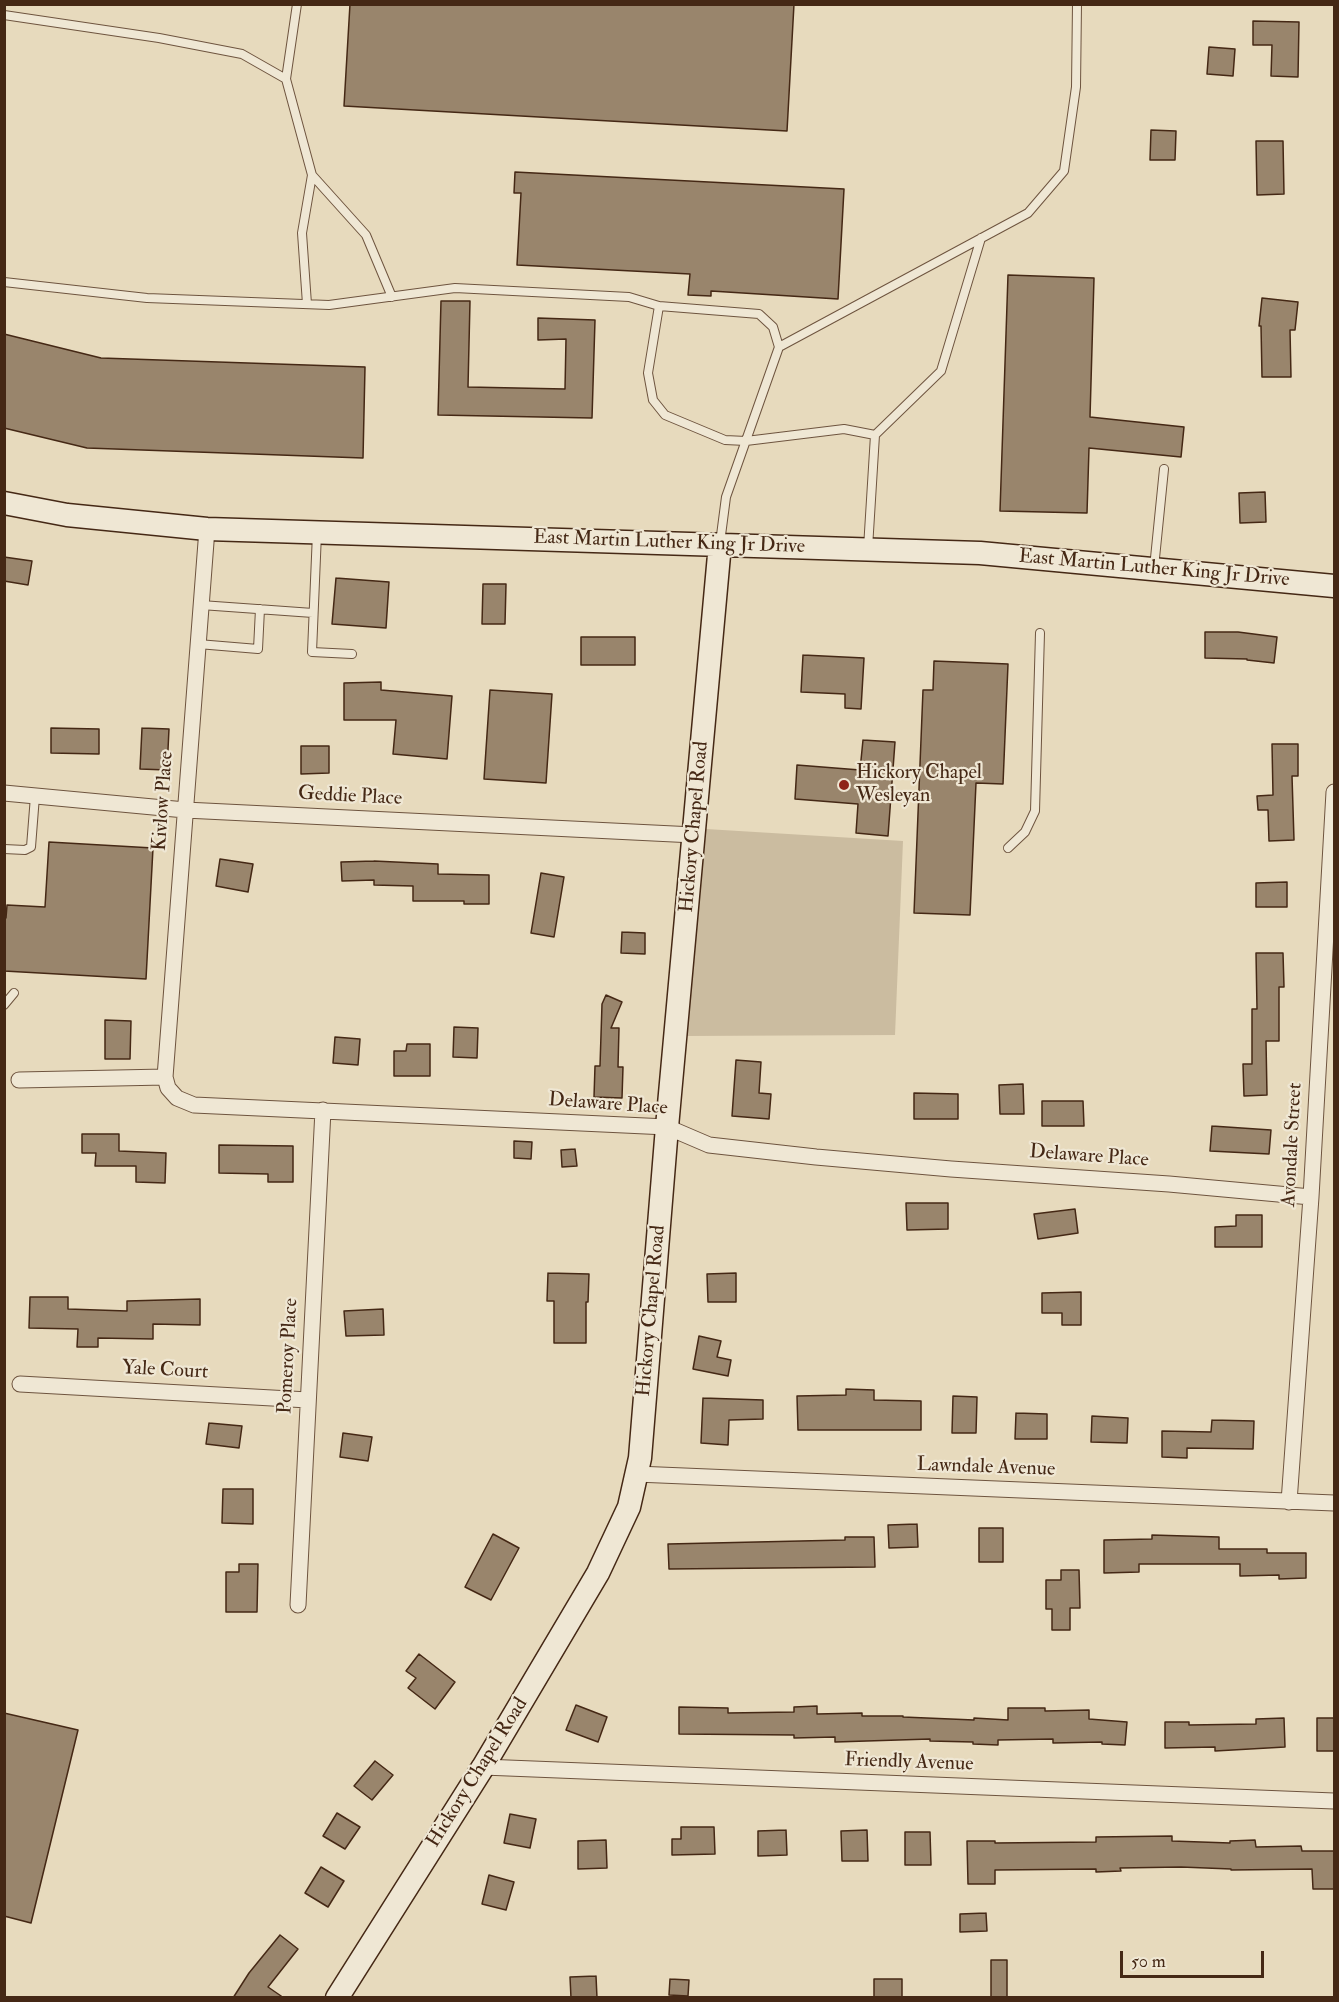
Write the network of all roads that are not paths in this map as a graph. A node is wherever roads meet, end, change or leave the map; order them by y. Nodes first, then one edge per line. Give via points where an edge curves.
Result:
1 (297, 4) edge
2 (1077, 4) edge
3 (4, 15) edge
4 (286, 79) junction
5 (312, 175) junction
6 (981, 238) junction
7 (4, 282) edge
8 (392, 297) junction
9 (307, 304) junction
10 (660, 306) junction
11 (779, 347) junction
12 (874, 435) junction
13 (746, 441) junction
14 (1164, 469) dead end
15 (4, 503) edge
16 (207, 528) junction
17 (317, 532) junction
18 (720, 544) junction
19 (868, 549) junction
20 (1153, 569) junction
21 (1335, 586) edge
22 (201, 605) junction
23 (260, 609) junction
24 (313, 613) junction
25 (1040, 633) dead end
26 (198, 644) junction
27 (352, 654) dead end
28 (1335, 792) edge
29 (4, 793) edge
30 (35, 796) junction
31 (185, 810) junction
32 (694, 835) junction
33 (1008, 848) dead end
34 (4, 849) edge
35 (14, 993) dead end
36 (4, 1005) edge
37 (165, 1077) junction
38 (20, 1080) dead end
39 (323, 1110) junction
40 (667, 1127) junction
41 (1311, 1197) junction
42 (20, 1384) dead end
43 (308, 1400) junction
44 (636, 1474) junction
45 (1289, 1502) junction
46 (1335, 1503) edge
47 (298, 1605) dead end
48 (483, 1767) junction
49 (1335, 1801) edge
50 (337, 1998) edge

1 - 4 lane
2 - 6 lane via 1076,87 1064,171 1028,213
3 - 4 lane via 242,54
4 - 5 lane
5 - 8 lane via 366,235
5 - 9 lane via 302,233
6 - 11 lane
6 - 12 lane via 940,371
7 - 9 lane via 147,298
8 - 9 lane
8 - 10 lane via 455,288 629,297
10 - 11 lane via 759,314 773,327
10 - 13 lane via 648,373 653,400 665,415 725,440
11 - 13 lane
12 - 13 lane via 844,429
12 - 19 lane
13 - 18 lane via 726,497
14 - 20 lane
15 - 16 street, East Martin Luther King Jr Drive via 67,515
16 - 17 street, East Martin Luther King Jr Drive
16 - 22 street, Kivlow Place
17 - 18 street, East Martin Luther King Jr Drive
17 - 24 lane
18 - 19 street, East Martin Luther King Jr Drive
18 - 32 street, Hickory Chapel Road
19 - 20 street, East Martin Luther King Jr Drive via 980,553
20 - 21 street, East Martin Luther King Jr Drive
22 - 23 lane
22 - 26 street, Kivlow Place
23 - 24 lane
23 - 26 lane via 258,649
24 - 27 lane via 312,652
25 - 33 lane via 1035,811 1025,832
26 - 31 street, Kivlow Place
28 - 41 street, Avondale Street
29 - 30 street, Geddie Place
30 - 31 street, Geddie Place
30 - 34 lane via 31,847
31 - 32 street, Geddie Place
31 - 37 street, Kivlow Place
32 - 40 street, Hickory Chapel Road
35 - 36 lane
37 - 38 street
37 - 39 street, Delaware Place via 177,1098 194,1105
39 - 40 street, Delaware Place
39 - 43 street, Pomeroy Place
40 - 41 street, Delaware Place via 709,1145 816,1157
40 - 44 street, Hickory Chapel Road
41 - 45 street, Avondale Street
42 - 43 street, Yale Court
43 - 47 street, Pomeroy Place
44 - 45 street, Lawndale Avenue
44 - 48 street, Hickory Chapel Road via 629,1507 598,1573
45 - 46 street, Lawndale Avenue
48 - 49 street, Friendly Avenue
48 - 50 street, Hickory Chapel Road

